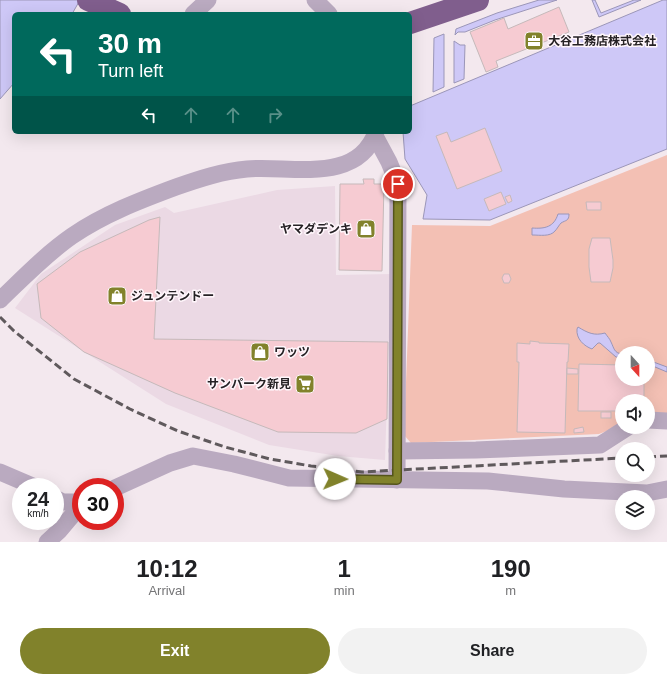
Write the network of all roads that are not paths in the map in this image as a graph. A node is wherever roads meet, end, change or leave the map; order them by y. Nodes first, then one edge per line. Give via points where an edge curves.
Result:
1 (88, 0) edge
2 (208, 0) edge
3 (315, 0) edge
4 (478, 0) edge
5 (115, 12) edge
6 (195, 12) edge
7 (327, 12) edge
8 (412, 22) edge
9 (375, 134) edge
10 (6, 295) edge
11 (655, 420) edge
12 (667, 421) edge
13 (616, 434) edge
14 (397, 451) junction
15 (0, 472) edge
16 (14, 478) edge
17 (397, 480) junction
18 (124, 484) edge
19 (667, 489) edge
20 (72, 514) edge
21 (47, 542) edge

1 - 5 highway
2 - 6 street
3 - 7 street
4 - 8 highway
9 - 10 street via 359,158 340,166 293,170 247,169 205,177 134,203 73,236 31,270
9 - 14 street via 398,184
11 - 12 street
13 - 14 street via 600,444
14 - 17 street
15 - 16 street
17 - 18 street via 289,478 193,456 170,463
17 - 19 street via 488,481 564,489 647,493
20 - 21 street

